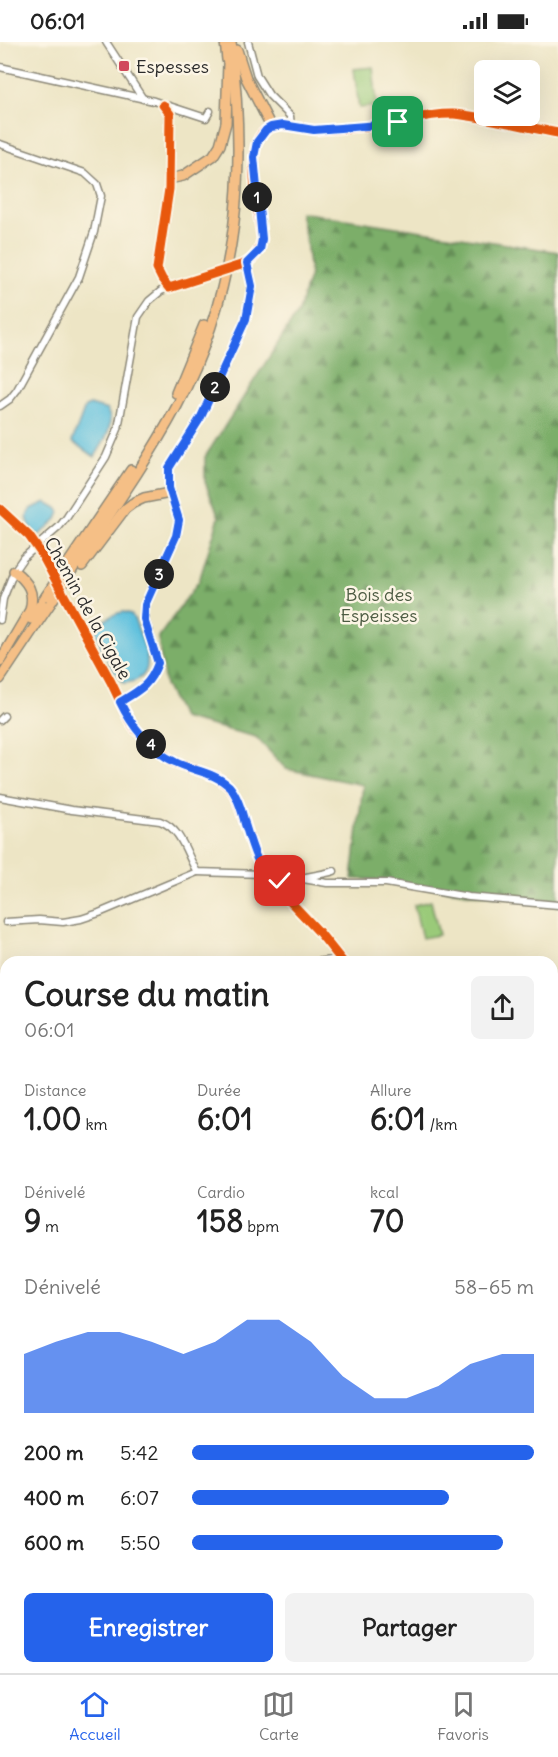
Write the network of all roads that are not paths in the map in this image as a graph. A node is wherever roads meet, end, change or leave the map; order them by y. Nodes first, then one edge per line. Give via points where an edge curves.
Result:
1 (106, 42) edge
2 (225, 42) edge
3 (233, 42) edge
4 (248, 42) edge
5 (228, 63) junction
6 (0, 67) edge
7 (144, 100) junction
8 (163, 105) junction
9 (210, 111) dead end
10 (291, 126) junction
11 (271, 127) junction
12 (558, 133) edge
13 (0, 144) edge
14 (169, 179) junction
15 (246, 264) junction
16 (169, 288) junction
17 (0, 406) edge
18 (170, 493) junction
19 (0, 510) edge
20 (36, 546) junction
21 (14, 571) junction
22 (66, 579) junction
23 (48, 600) junction
24 (0, 620) edge
25 (0, 663) edge
26 (0, 679) edge
27 (120, 702) junction
28 (0, 797) edge
29 (334, 871) dead end
30 (197, 872) junction
31 (264, 874) junction
32 (303, 879) junction
33 (274, 885) junction
34 (558, 905) edge
35 (6, 922) dead end
36 (339, 956) edge

1 - 7 street
2 - 5 main road
3 - 11 main road
3 - 22 main road via 239,122 238,191 233,237 213,318 165,427
4 - 10 street via 257,76 276,104 290,116
5 - 14 main road via 226,123 220,145 213,156 178,178
5 - 23 main road, bridge via 234,151 232,195 227,236 208,315 160,424 64,569
6 - 7 street
7 - 8 street
8 - 9 street via 206,118
8 - 14 street via 170,114
10 - 11 street
10 - 12 street via 314,130 379,125 427,114 455,114
11 - 15 street via 255,146 262,239 260,250
13 - 17 street via 86,173 97,184 101,196 79,277 17,390
14 - 16 street via 157,260 158,273
15 - 16 street, bridge
15 - 18 street via 252,286 246,319 201,417 169,468
16 - 20 street via 149,301 138,317 112,446 59,527
18 - 22 main road via 144,498 125,509 79,569
18 - 27 street via 179,520 176,536 145,605 144,619 158,663 149,682
19 - 20 street, Chemin de la Cigale
20 - 21 street
20 - 27 street, Chemin de la Cigale
21 - 24 street
21 - 25 main road via 30,588 32,604
22 - 23 main road, bridge
23 - 25 main road
23 - 26 main road
27 - 31 street, Chemin de la Cigale via 136,730 173,762 218,777 230,788
28 - 30 street via 160,821 176,831
29 - 32 street
30 - 31 street
30 - 35 street via 81,919
31 - 33 street, Chemin de la Cigale
32 - 33 street
32 - 34 street via 386,883 469,897
33 - 36 street, Chemin de la Cigale

